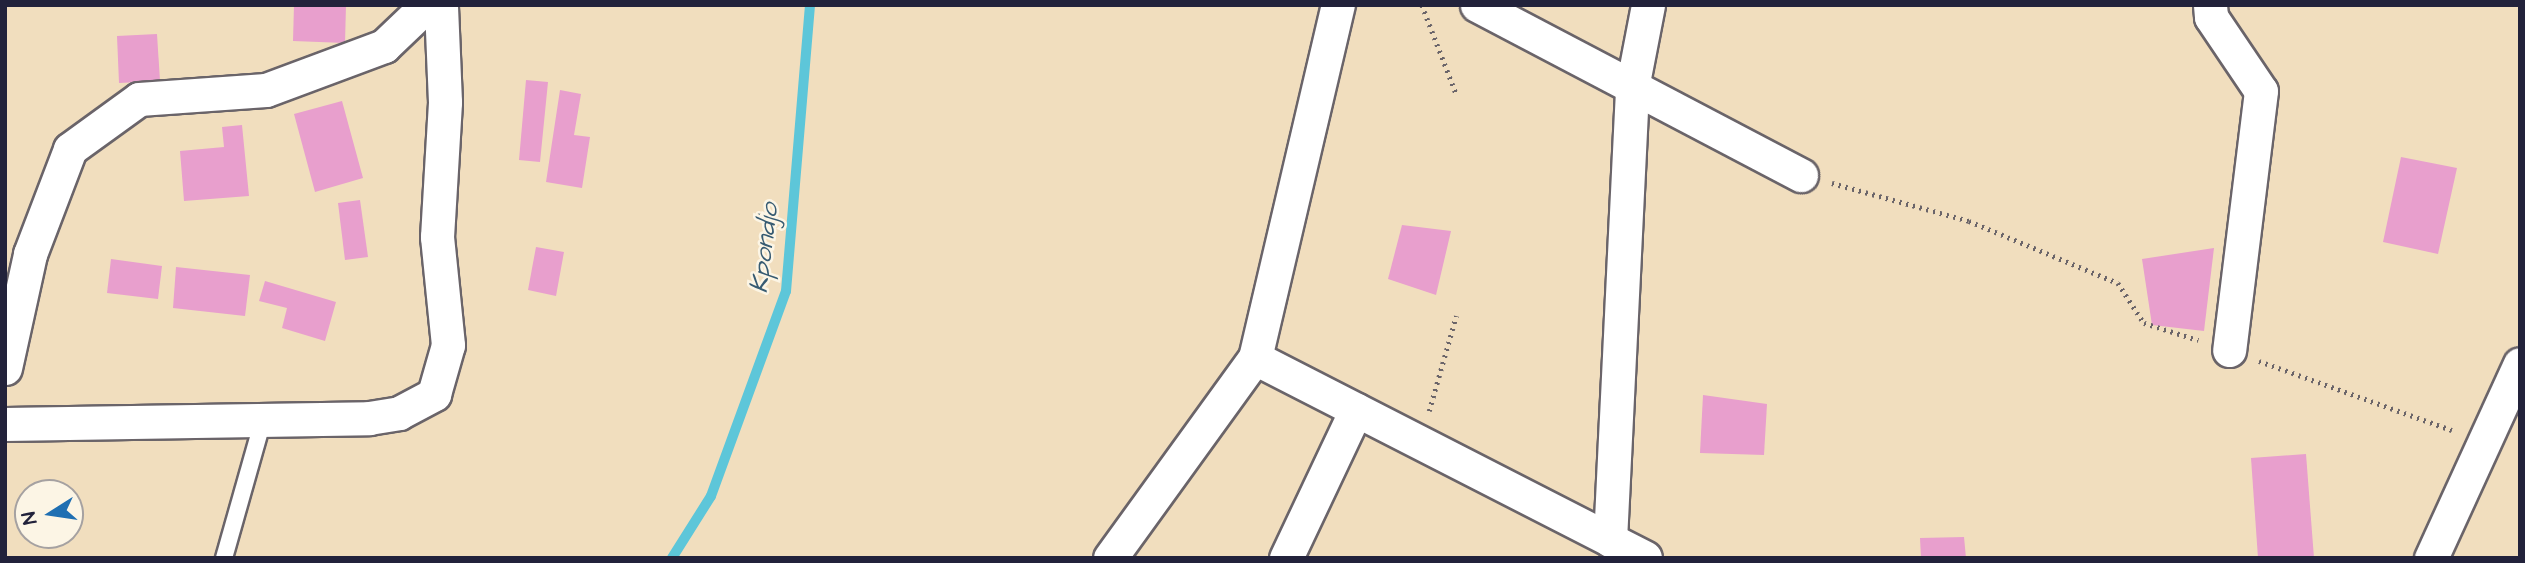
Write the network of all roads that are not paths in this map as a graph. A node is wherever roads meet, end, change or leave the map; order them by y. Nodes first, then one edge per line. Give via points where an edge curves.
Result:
1 (427, 5) edge
2 (441, 5) edge
3 (1338, 5) edge
4 (1477, 5) edge
5 (1648, 5) edge
6 (2210, 5) edge
7 (1632, 88) junction
8 (1801, 175) road end
9 (2229, 351) road end
10 (1255, 358) junction
11 (2520, 364) edge
12 (5, 368) edge
13 (1356, 410) junction
14 (264, 417) junction
15 (5, 424) edge
16 (1610, 540) junction
17 (224, 558) edge
18 (1110, 558) edge
19 (1286, 558) edge
20 (1645, 558) edge
21 (2431, 558) edge

1 - 12 street via 384,46 266,90 139,99 70,149 30,254
2 - 14 street via 445,102 438,237 448,345 434,394 399,414
3 - 10 street
4 - 7 street
5 - 7 street
6 - 9 street via 2211,16 2261,91
7 - 8 street
7 - 16 street
10 - 13 street
10 - 18 street
11 - 21 street via 2481,440
13 - 16 street
13 - 19 street
14 - 15 street
14 - 17 lane
16 - 20 street

